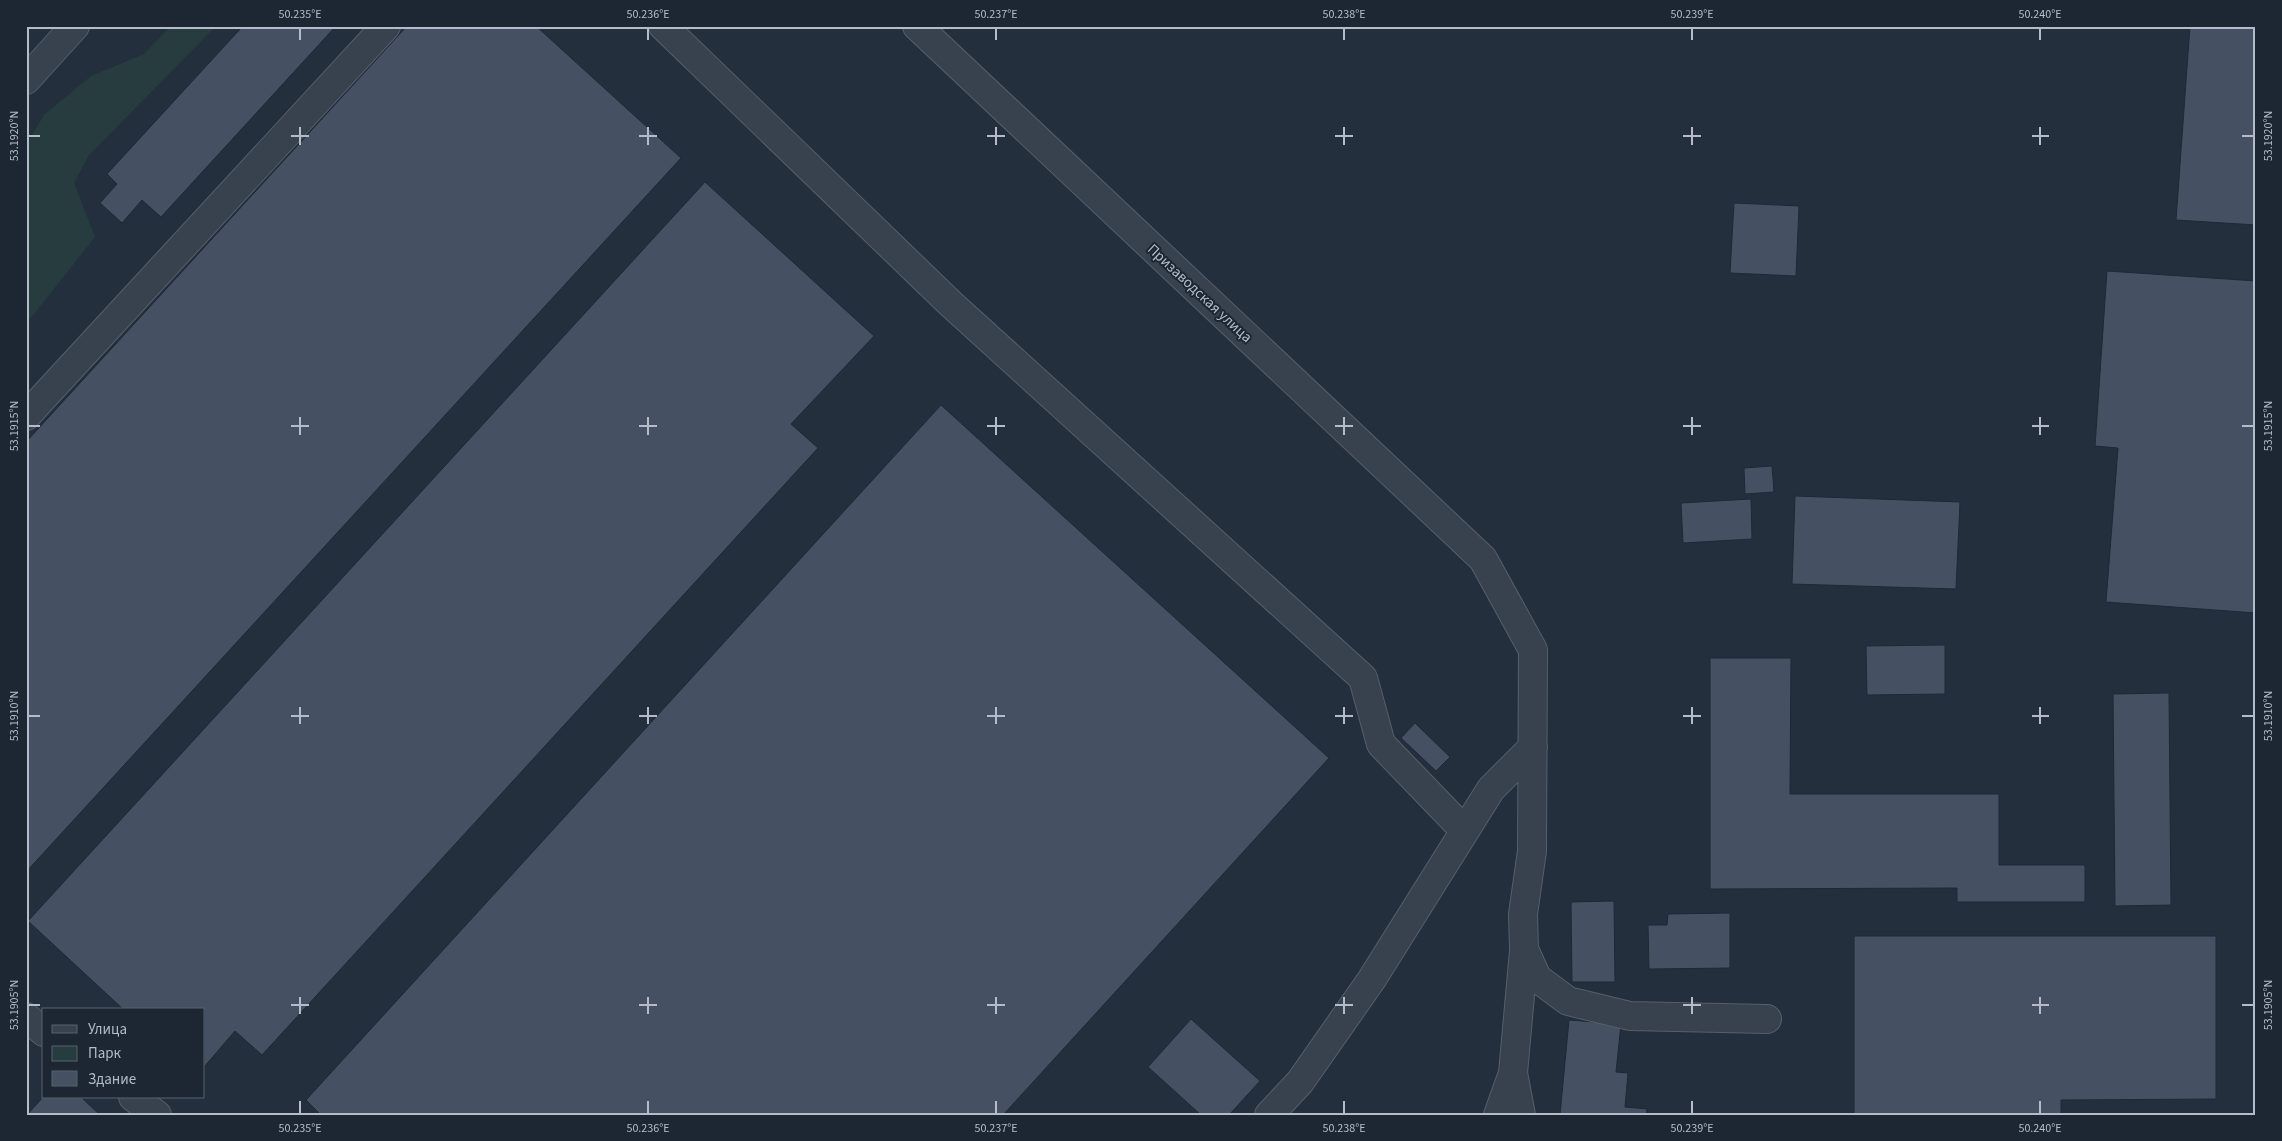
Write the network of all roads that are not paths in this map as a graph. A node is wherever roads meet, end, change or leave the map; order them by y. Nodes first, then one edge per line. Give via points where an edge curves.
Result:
1 (75, 26) edge
2 (386, 26) edge
3 (663, 26) edge
4 (917, 26) edge
5 (26, 80) edge
6 (26, 416) edge
7 (1532, 748) junction
8 (1464, 830) junction
9 (1524, 949) junction
10 (26, 1017) edge
11 (1767, 1019) dead end
12 (42, 1030) edge
13 (1513, 1073) junction
14 (134, 1098) edge
15 (157, 1115) edge
16 (1269, 1115) edge
17 (1498, 1115) edge
18 (1521, 1115) edge

1 - 5 street
2 - 6 street
3 - 8 street via 951,304 1363,678 1382,744
4 - 7 street, Призаводская улица via 1483,559 1533,650
7 - 8 street via 1491,789
7 - 9 street, Призаводская улица via 1532,851 1524,914
8 - 16 street via 1372,979 1300,1082
9 - 11 street via 1537,978 1568,1001 1630,1016
9 - 13 street, Призаводская улица
10 - 12 street
13 - 17 street
13 - 18 street
14 - 15 street

